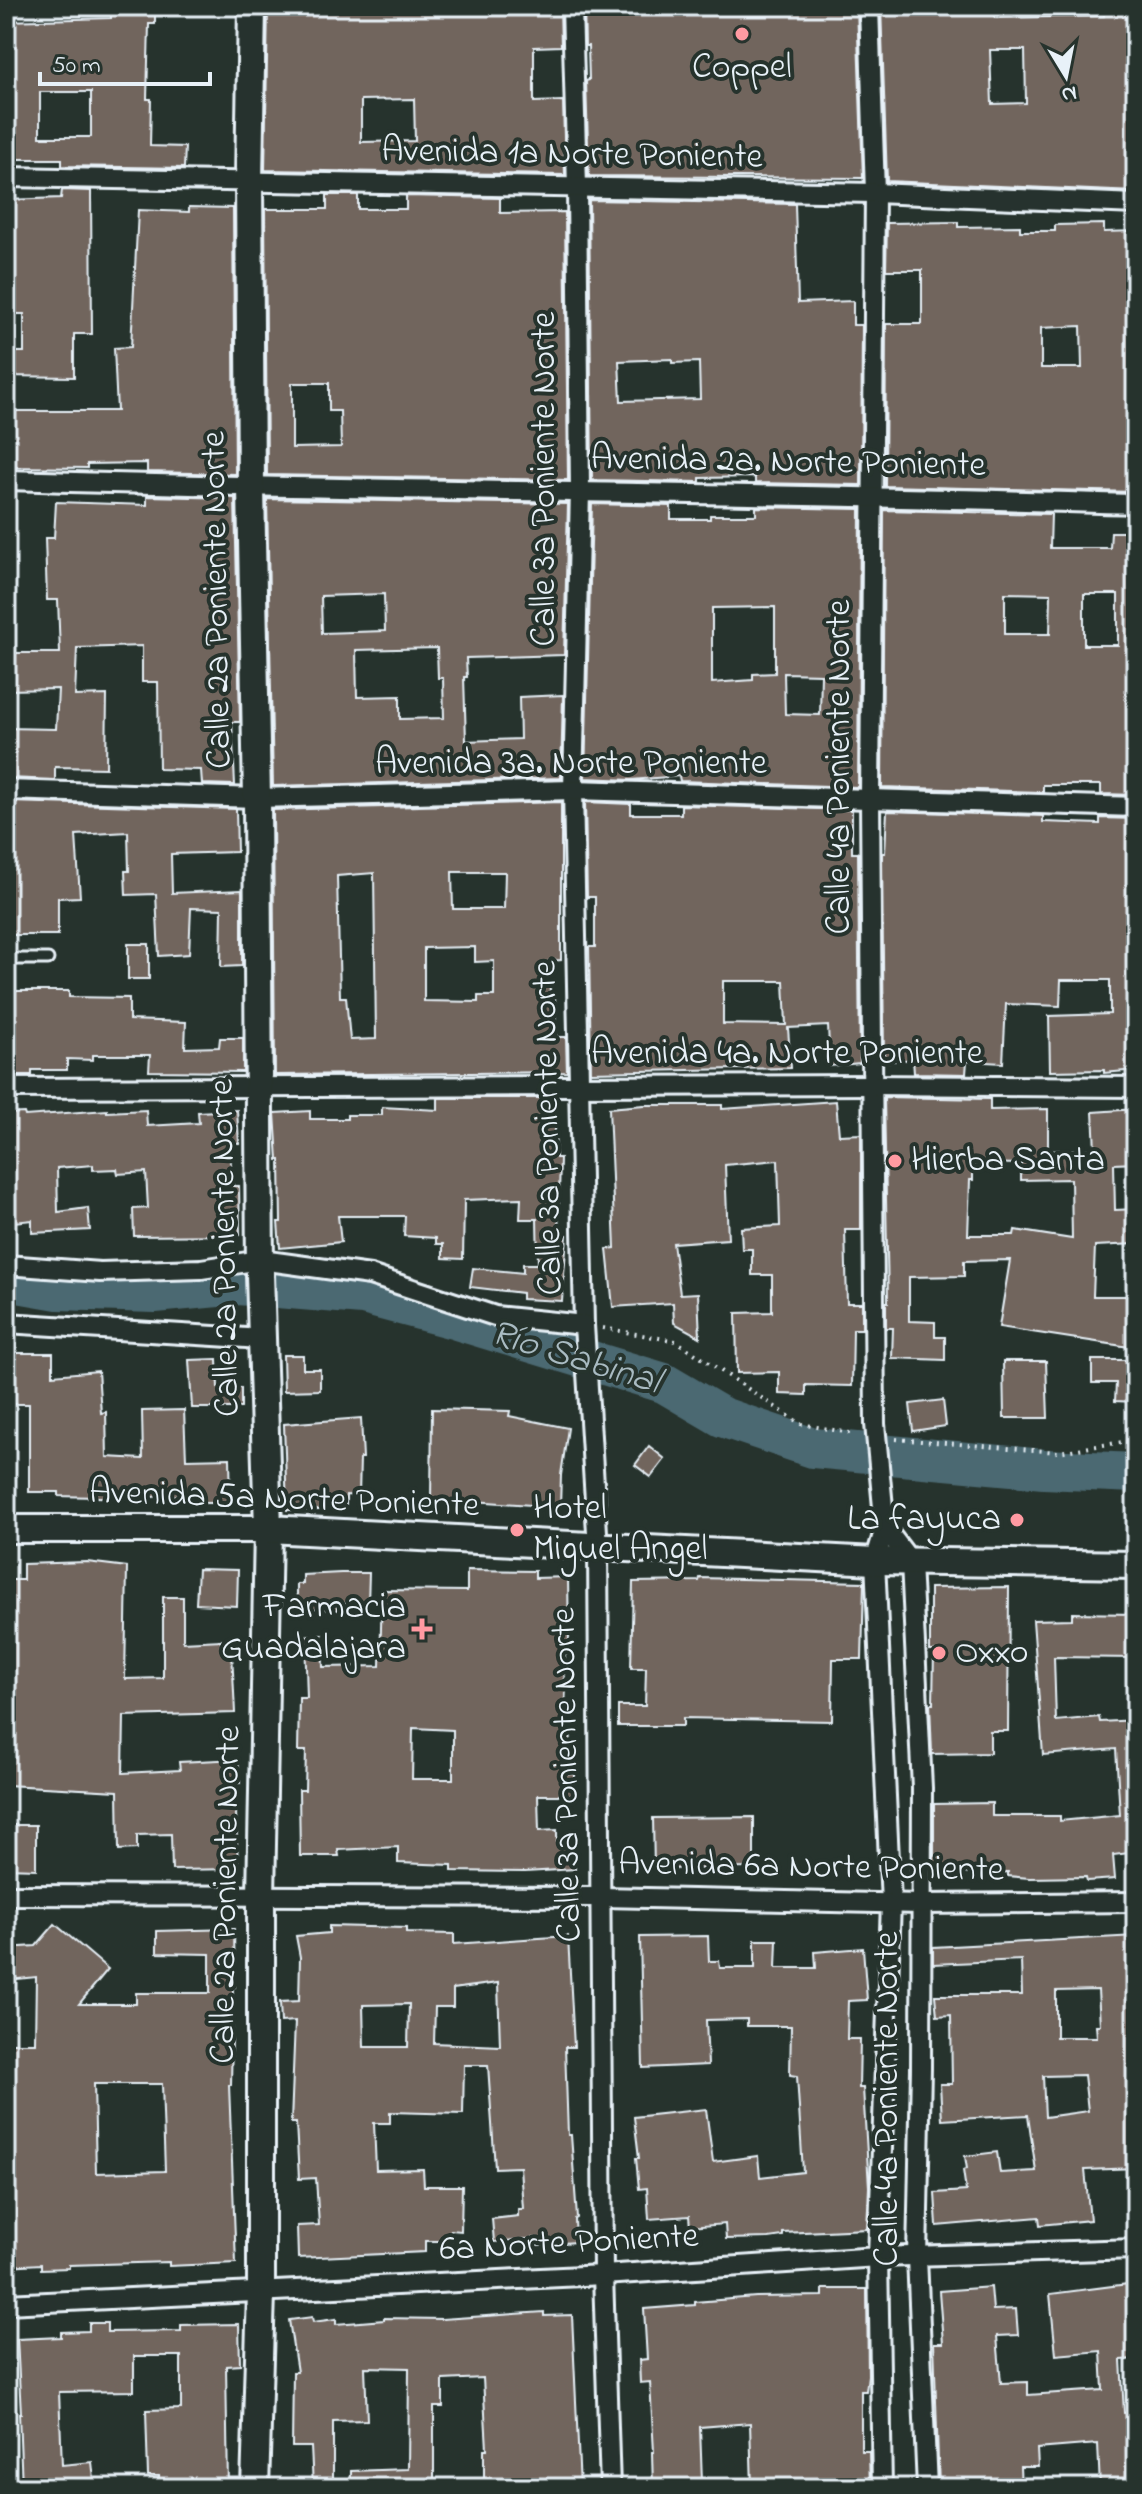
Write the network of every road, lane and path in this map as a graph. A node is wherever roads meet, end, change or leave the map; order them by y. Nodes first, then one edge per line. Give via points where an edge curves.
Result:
1 (252, 6) edge
2 (572, 6) edge
3 (869, 6) edge
4 (6, 177) edge
5 (249, 180) junction
6 (577, 188) junction
7 (875, 193) junction
8 (1136, 204) edge
9 (6, 480) edge
10 (251, 488) junction
11 (580, 490) junction
12 (874, 496) junction
13 (1136, 504) edge
14 (6, 790) edge
15 (573, 790) junction
16 (257, 798) junction
17 (870, 798) junction
18 (1136, 807) edge
19 (6, 959) edge
20 (48, 959) dead end
21 (871, 1085) junction
22 (258, 1087) junction
23 (581, 1087) junction
24 (1136, 1087) edge
25 (6, 1088) edge
26 (6, 1265) edge
27 (261, 1267) junction
28 (6, 1323) edge
29 (585, 1331) junction
30 (262, 1338) junction
31 (884, 1519) junction
32 (6, 1529) edge
33 (268, 1529) junction
34 (598, 1548) junction
35 (875, 1561) junction
36 (911, 1562) junction
37 (1136, 1565) edge
38 (6, 1895) edge
39 (261, 1897) junction
40 (602, 1897) junction
41 (1136, 1902) edge
42 (891, 1903) junction
43 (921, 1904) junction
44 (1136, 2249) edge
45 (878, 2257) junction
46 (917, 2257) junction
47 (603, 2275) junction
48 (261, 2293) junction
49 (6, 2304) edge
50 (255, 2488) edge
51 (610, 2488) edge
52 (882, 2488) edge
53 (927, 2488) edge

1 - 5 street, Calle 2a Poniente Norte
2 - 6 street, Calle 3a Poniente Norte
3 - 7 street, Calle 4a Poniente Norte
4 - 5 street, Avenida 1a Norte Poniente
5 - 6 street, Avenida 1a Norte Poniente
5 - 10 street, Calle 2a Poniente Norte
6 - 7 street, Avenida 1a Norte Poniente
6 - 11 street, Calle 3a Poniente Norte
7 - 8 street, Avenida 1a Norte Poniente
7 - 12 street, Calle 4a Poniente Norte
9 - 10 street, Avenida 2a. Norte Poniente
10 - 11 street, Avenida 2a. Norte Poniente
10 - 16 street, Calle 2a Poniente Norte
11 - 12 street, Avenida 2a. Norte Poniente
11 - 15 street, Calle 3a Poniente Norte
12 - 13 street, Avenida 2a. Norte Poniente
12 - 17 street, Calle 4a Poniente Norte
14 - 16 street, Avenida 3a. Norte Poniente
15 - 16 street, Avenida 3a. Norte Poniente
15 - 17 street, Avenida 3a. Norte Poniente
15 - 23 street, Calle 3a Poniente Norte
16 - 22 street, Calle 2a Poniente Norte
17 - 18 street, Avenida 3a. Norte Poniente
17 - 21 street, Calle 4a Poniente Norte
19 - 20 lane
21 - 23 street, Avenida 4a. Norte Poniente
21 - 24 street, Avenida 4a. Norte Poniente
21 - 31 street, Calle 4a Poniente Norte via 875,1443
22 - 23 street, Avenida 4a. Norte Poniente
22 - 25 street, Avenida 4a. Norte Poniente
22 - 27 street, Calle 2a Poniente Norte
23 - 29 street, Calle 3a Poniente Norte
26 - 27 street via 100,1272
27 - 29 street via 370,1275 495,1316
27 - 30 street, Calle 2a Poniente Norte
28 - 30 street
29 - 34 street, Calle 3a Poniente Norte
30 - 33 street, Calle 2a Poniente Norte
31 - 35 street, Calle 4a Poniente Norte
31 - 36 street
32 - 33 street, Avenida 5a Norte Poniente
33 - 34 street, Avenida 5a Norte Poniente
33 - 39 street, Calle 2a Poniente Norte
34 - 35 street, Avenida 5a Norte Poniente
34 - 40 street, Calle 3a Poniente Norte
35 - 36 street, Avenida 5a Norte Poniente
35 - 42 street, Calle 4a Poniente Norte
36 - 37 street, Avenida 5a Norte Poniente
36 - 43 street, Calle 4a Poniente Norte via 922,1788
38 - 39 street, Avenida 6a Norte Poniente
39 - 40 street, Avenida 6a Norte Poniente
39 - 48 street, Calle 2a Poniente Norte
40 - 42 street, Avenida 6a Norte Poniente
40 - 47 street, Calle 3a Poniente Norte
41 - 43 street, Avenida 6a Norte Poniente
42 - 43 street, Avenida 6a Norte Poniente
42 - 45 street, Calle 4a Poniente Norte
43 - 46 street, Calle 4a Poniente Norte
44 - 46 street, 6a Norte Poniente
45 - 46 street, 6a Norte Poniente
45 - 47 street, 6a Norte Poniente
45 - 52 street, Calle 4a Poniente Norte
46 - 53 street, Calle 4a Poniente Norte
47 - 48 street, 6a Norte Poniente
47 - 51 street, Calle 3a Poniente Norte
48 - 49 street, 6a Norte Poniente
48 - 50 street, Calle 2a Poniente Norte

